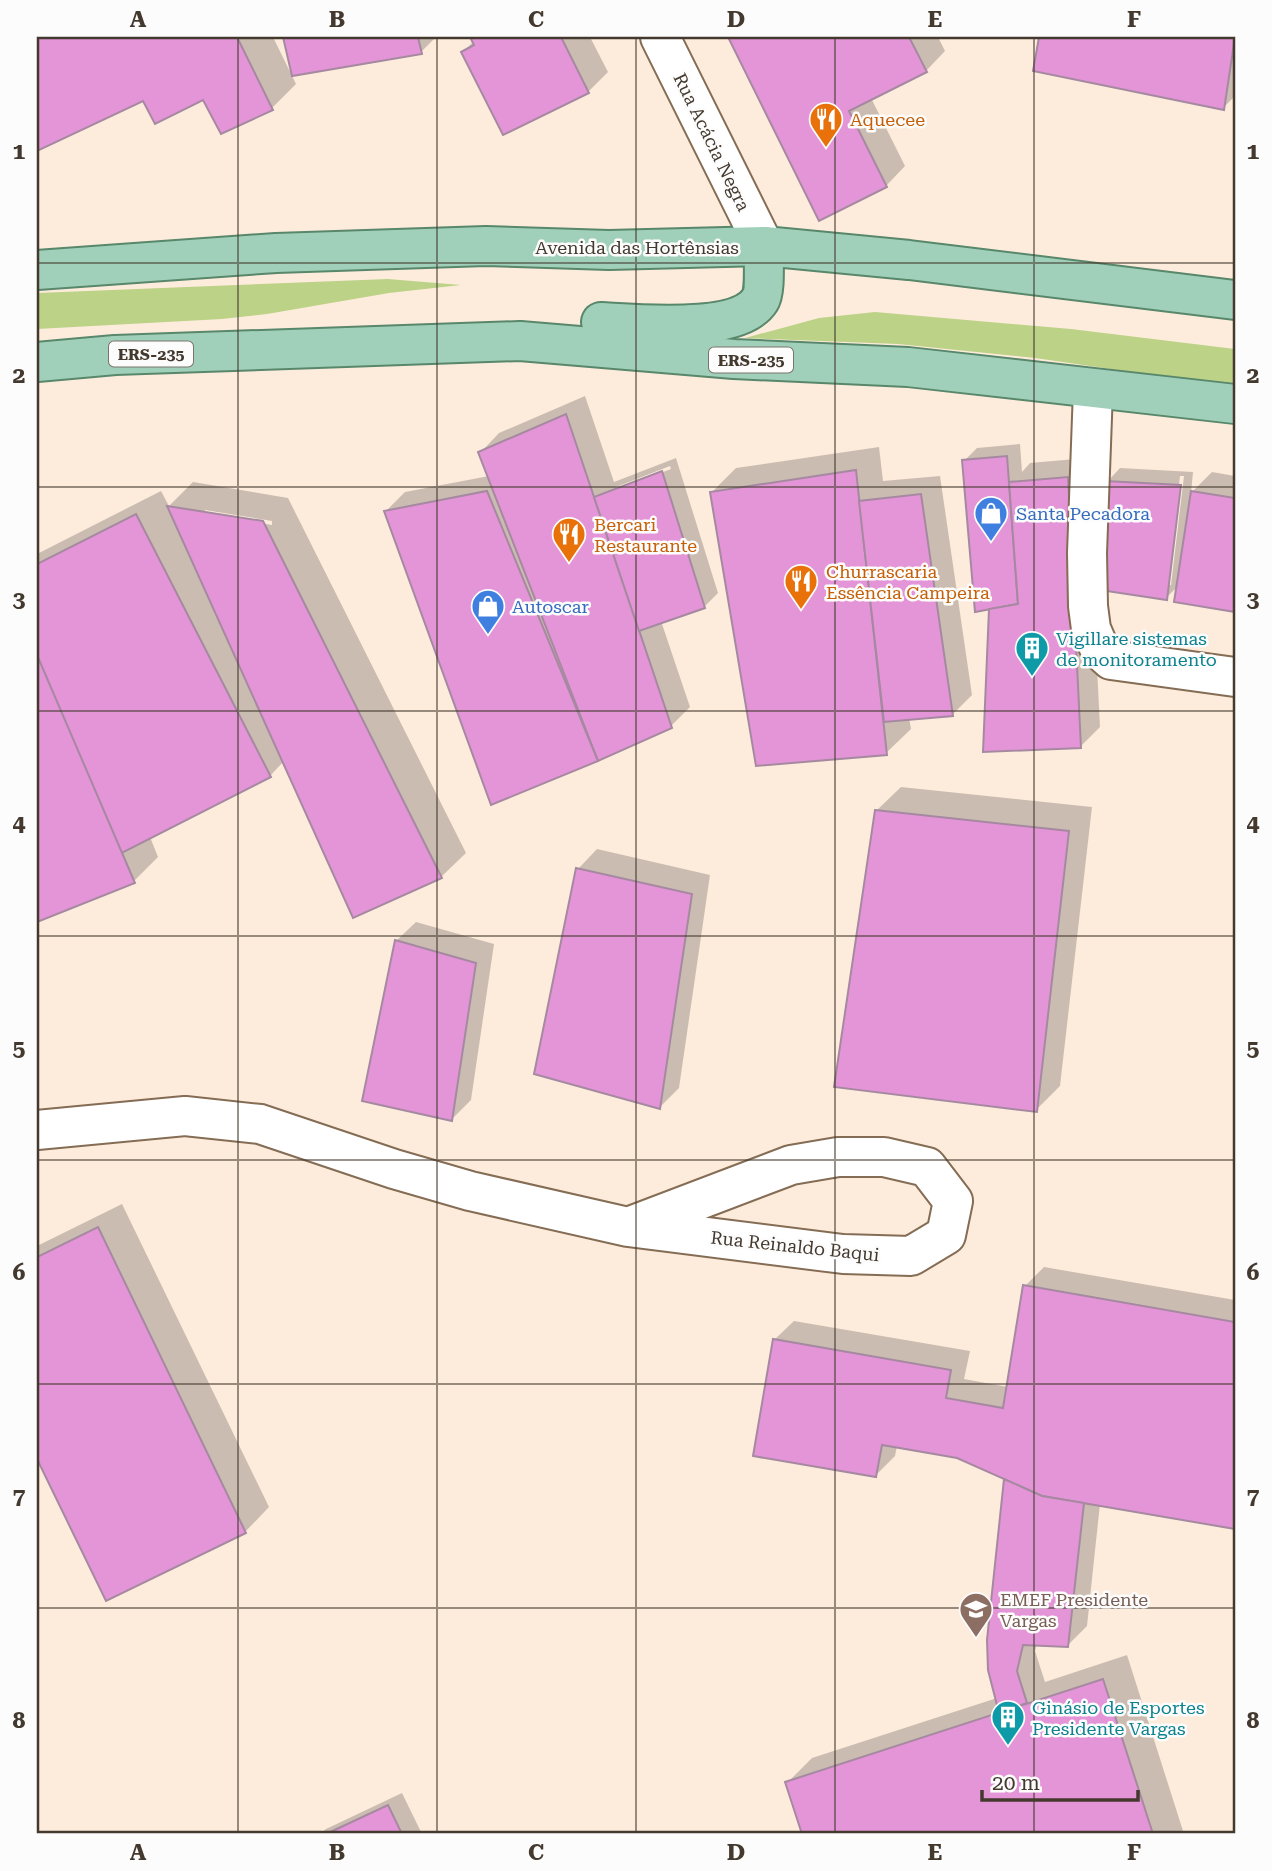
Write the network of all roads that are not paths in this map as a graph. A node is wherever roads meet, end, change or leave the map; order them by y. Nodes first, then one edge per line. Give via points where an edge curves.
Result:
1 (660, 37) edge
2 (764, 246) junction
3 (37, 270) edge
4 (1235, 300) edge
5 (266, 351) junction
6 (37, 362) edge
7 (1093, 390) junction
8 (1235, 404) edge
9 (1235, 677) edge
10 (37, 1130) edge
11 (628, 1227) junction

1 - 2 street, Rua Acácia Negra
2 - 3 main road, Avenida das Hortênsias via 609,250 486,246 276,253
2 - 4 main road, Avenida das Hortênsias
2 - 5 main road via 762,298 749,312 726,321 657,326 542,318 415,323
5 - 6 main road, ERS-235
5 - 7 main road, ERS-235 via 520,341 908,368
7 - 8 main road, ERS-235
7 - 9 street via 1087,606 1100,650 1111,660
10 - 11 street, Rua Reinaldo Baqui via 186,1116 260,1124 470,1191
11 - 11 street, Rua Reinaldo Baqui via 791,1165 838,1157 884,1157 927,1167 953,1201 946,1235 911,1256 843,1254

